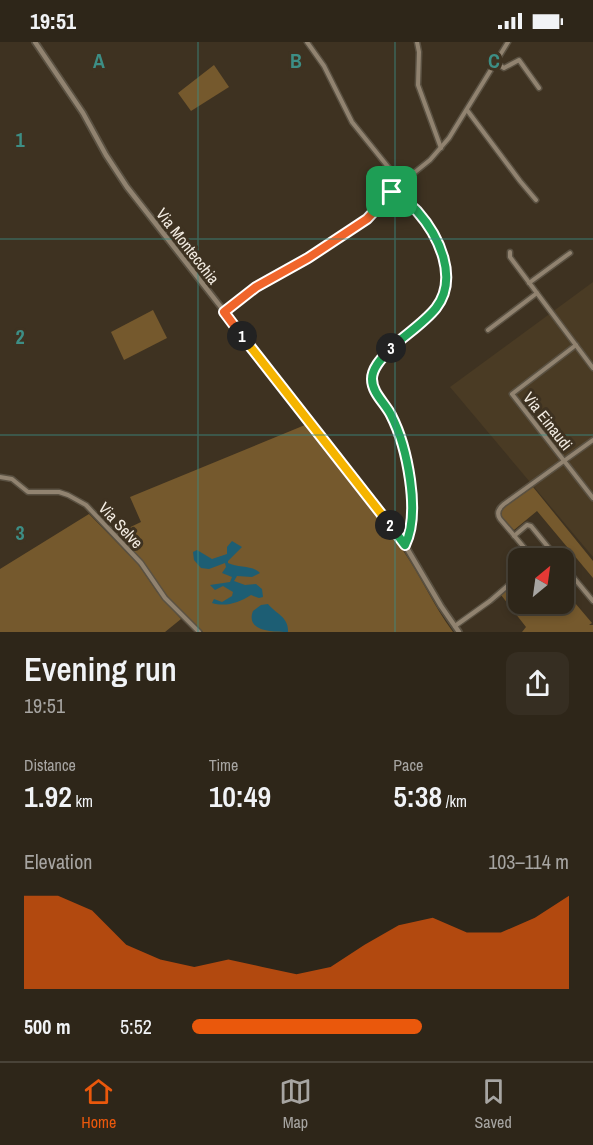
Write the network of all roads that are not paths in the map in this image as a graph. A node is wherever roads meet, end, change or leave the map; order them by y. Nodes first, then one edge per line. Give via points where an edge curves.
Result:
1 (35, 42) edge
2 (308, 42) edge
3 (417, 42) edge
4 (508, 42) edge
5 (496, 63) junction
6 (538, 88) dead end
7 (467, 110) junction
8 (441, 148) junction
9 (401, 183) junction
10 (392, 192) junction
11 (536, 200) dead end
12 (510, 252) dead end
13 (570, 253) dead end
14 (529, 283) junction
15 (537, 293) junction
16 (224, 312) junction
17 (488, 330) dead end
18 (576, 345) junction
19 (593, 368) edge
20 (593, 440) edge
21 (563, 461) junction
22 (0, 477) edge
23 (593, 498) edge
24 (514, 536) junction
25 (405, 545) junction
26 (524, 548) edge
27 (549, 548) edge
28 (574, 578) edge
29 (508, 585) edge
30 (593, 601) edge
31 (455, 626) junction
32 (200, 632) edge
33 (459, 632) edge

1 - 16 street, Via Montecchia via 121,178
2 - 9 street via 352,122
3 - 8 street via 418,85
4 - 5 street
5 - 6 street via 504,68 519,60
5 - 7 street
7 - 8 street
7 - 11 street
8 - 9 street
9 - 10 street
10 - 16 street via 367,219 256,287
10 - 25 street via 416,209 430,229 447,276 446,288 435,309 392,348 372,375 373,386 394,421 408,461 411,505
12 - 14 street
13 - 14 street
14 - 15 street
15 - 17 street
15 - 18 street
16 - 25 street, Via Montecchia
18 - 19 street
18 - 21 street, Via Einaudi via 512,394
20 - 21 street
21 - 23 street, Via Einaudi
21 - 24 street via 499,510 498,516
22 - 32 street, Via Selve via 12,479 28,492 59,492 86,505 141,563 165,598
24 - 26 street
24 - 27 street via 531,526
25 - 31 street, Via Montecchia
28 - 30 street
29 - 31 street
31 - 33 street, Via Montecchia

